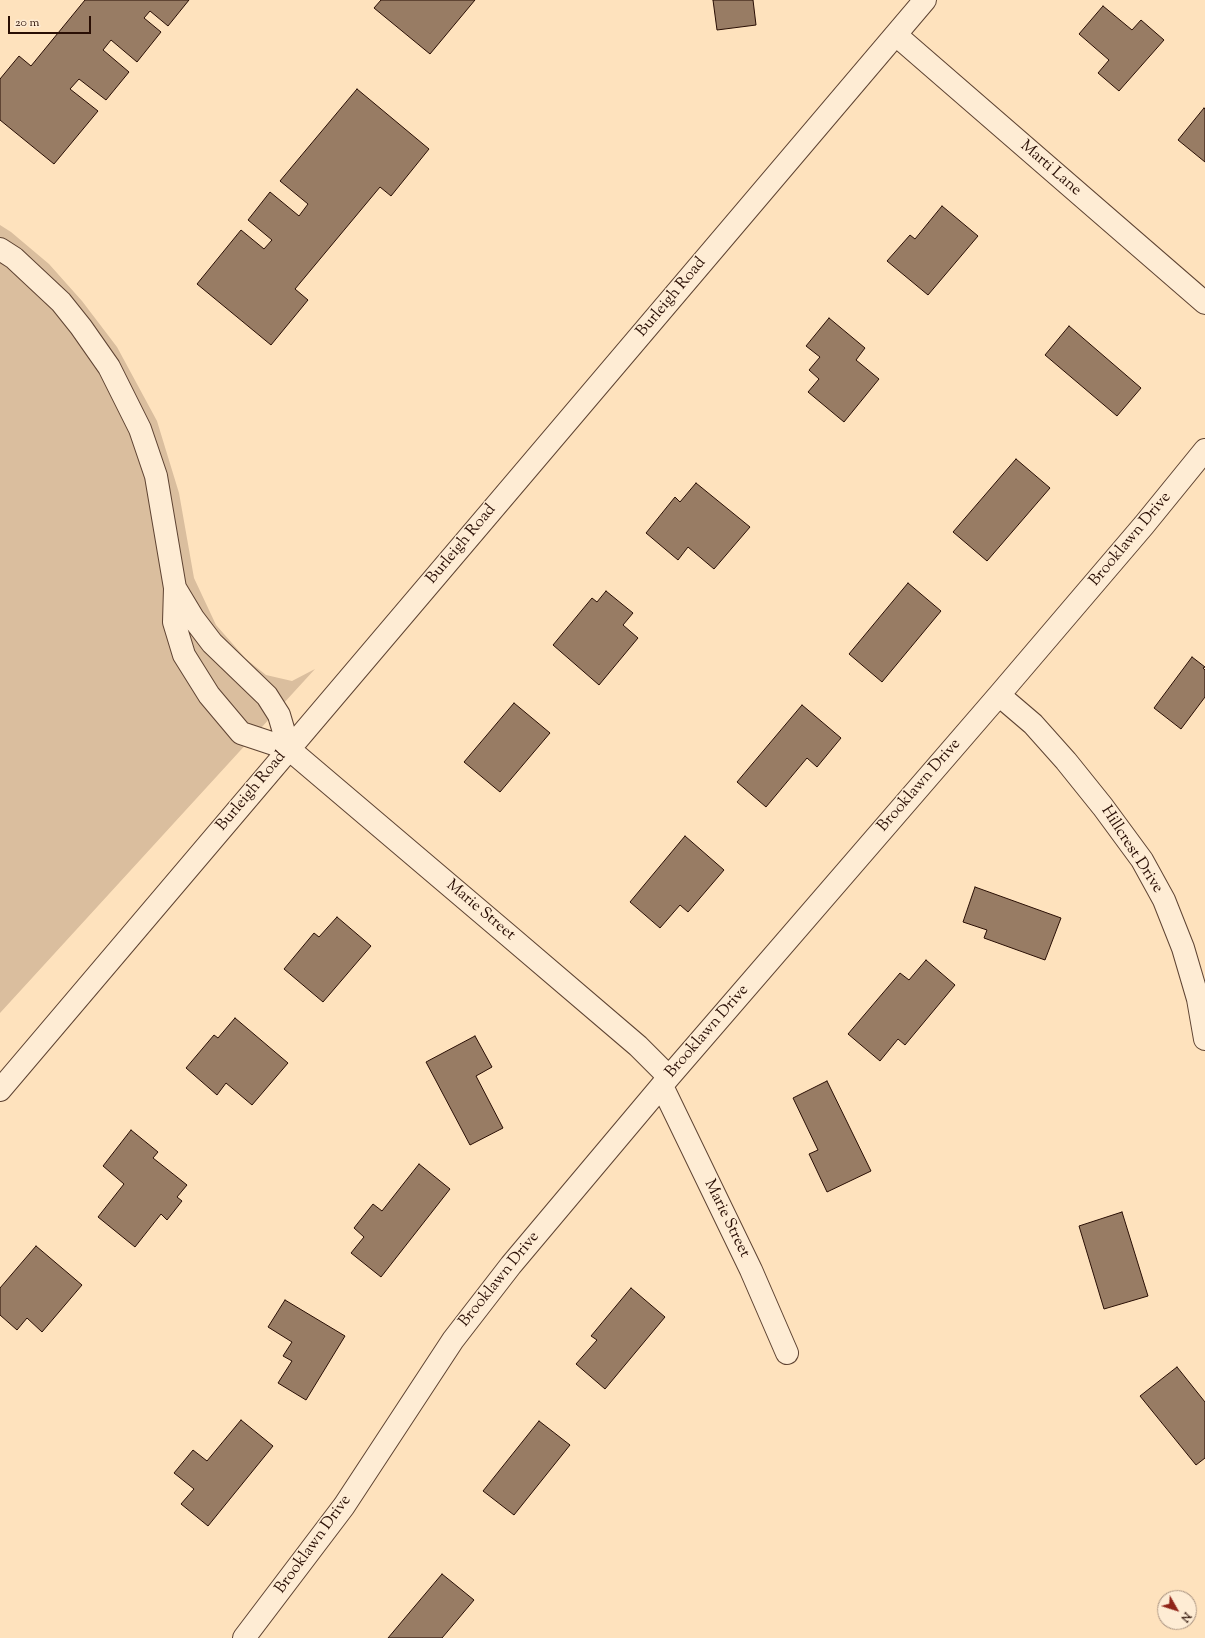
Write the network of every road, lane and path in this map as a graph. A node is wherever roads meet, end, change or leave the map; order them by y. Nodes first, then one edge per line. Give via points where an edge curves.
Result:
1 (925, 0) edge
2 (896, 36) junction
3 (0, 249) edge
4 (1205, 303) edge
5 (1205, 450) edge
6 (175, 588) junction
7 (999, 695) junction
8 (289, 749) junction
9 (1205, 1039) edge
10 (666, 1081) junction
11 (0, 1090) edge
12 (787, 1353) dead end
13 (244, 1638) edge

1 - 2 street, Burleigh Road
2 - 4 street, Marti Lane
2 - 8 street, Burleigh Road
3 - 6 street via 14,258 62,302 109,367 140,429 156,476
5 - 7 street, Brooklawn Drive
6 - 8 street via 212,643 267,696 279,715
6 - 8 street via 174,622 184,655 209,695 241,733
7 - 9 street, Hillcrest Drive via 1033,724 1066,760 1142,860 1164,900 1183,948 1198,999
7 - 10 street, Brooklawn Drive
8 - 10 street, Marie Street via 638,1046
8 - 11 street, Burleigh Road
10 - 12 street, Marie Street
10 - 13 street, Brooklawn Drive via 511,1265 453,1340 344,1506

